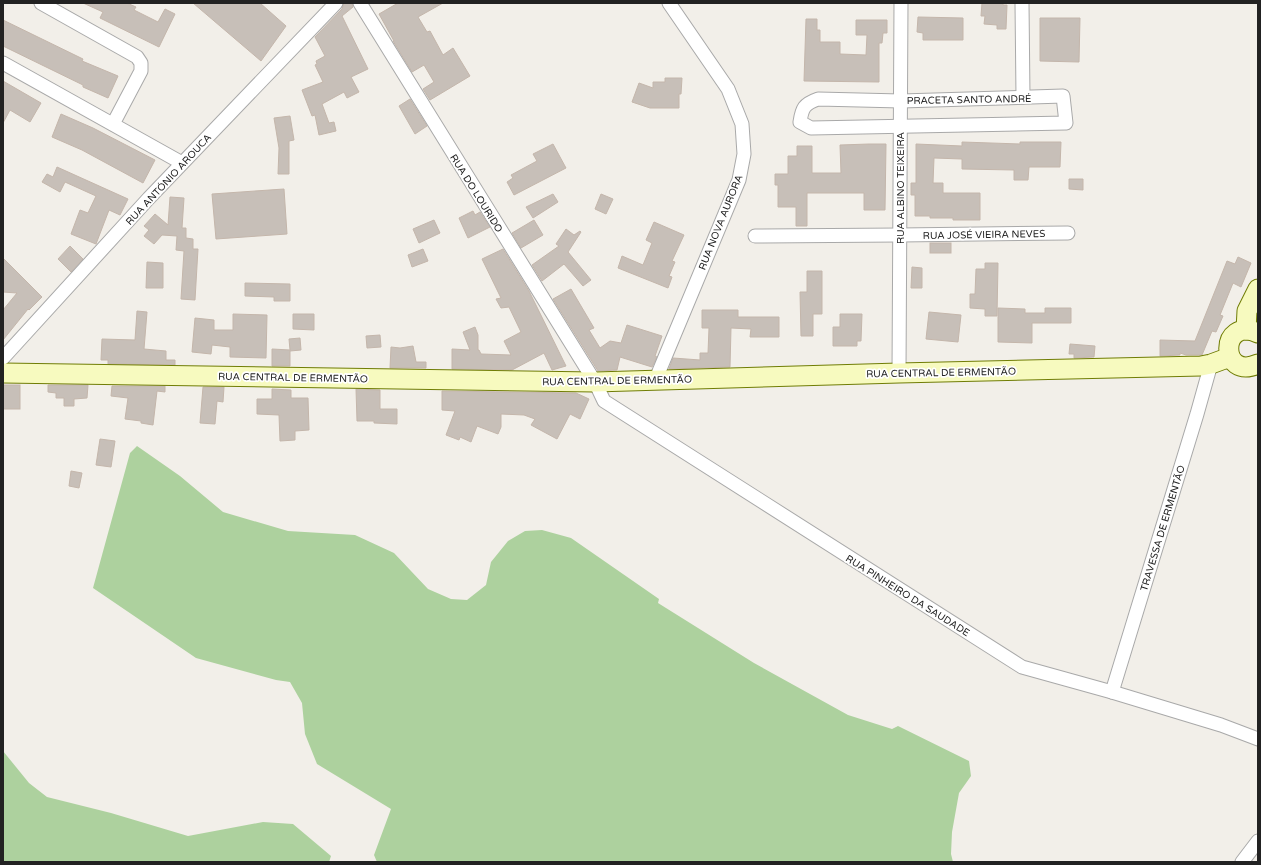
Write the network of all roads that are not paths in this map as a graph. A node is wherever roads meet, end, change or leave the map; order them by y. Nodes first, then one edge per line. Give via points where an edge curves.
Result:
1 (41, 3) edge
2 (336, 3) edge
3 (360, 3) edge
4 (669, 3) edge
5 (901, 3) edge
6 (1022, 3) edge
7 (3, 63) edge
8 (1023, 97) junction
9 (901, 100) junction
10 (113, 124) junction
11 (901, 127) junction
12 (182, 162) junction
13 (1068, 233) dead end
14 (900, 235) junction
15 (755, 236) dead end
16 (1258, 289) edge
17 (1252, 332) edge
18 (1230, 357) junction
19 (3, 358) edge
20 (1211, 364) junction
21 (1256, 368) edge
22 (3, 373) edge
23 (899, 373) junction
24 (655, 380) junction
25 (595, 382) junction
26 (1112, 692) junction
27 (1258, 739) edge
28 (1258, 840) edge
29 (1242, 862) edge

1 - 10 street via 137,57 141,63 141,72
2 - 12 street, RUA ANTÓNIO AROUCA
3 - 25 street, RUA DO LOURIDO
4 - 24 street, RUA NOVA AURORA via 728,90 742,124 744,154 738,180
5 - 9 street, RUA ALBINO TEIXEIRA
6 - 8 street
7 - 10 street
8 - 9 street, PRACETA SANTO ANDRÉ
8 - 11 street, PRACETA SANTO ANDRÉ via 1063,96 1066,123
9 - 11 street, RUA ALBINO TEIXEIRA
9 - 11 street, PRACETA SANTO ANDRÉ via 818,99 802,110 800,122 810,128
10 - 12 street
11 - 14 street, RUA ALBINO TEIXEIRA
12 - 19 street, RUA ANTÓNIO AROUCA
13 - 14 street, RUA JOSÉ VIEIRA NEVES
14 - 15 street, RUA JOSÉ VIEIRA NEVES
14 - 23 street, RUA ALBINO TEIXEIRA
16 - 17 street via 1246,311
17 - 18 street via 1237,332 1231,338 1228,345
18 - 20 street, RUA CENTRAL DE ERMENTÃO
18 - 21 street via 1243,367
20 - 23 street, RUA CENTRAL DE ERMENTÃO
20 - 26 street, TRAVESSA DE ERMENTÃO via 1198,414
22 - 25 street, RUA CENTRAL DE ERMENTÃO
23 - 24 street, RUA CENTRAL DE ERMENTÃO
24 - 25 street, RUA CENTRAL DE ERMENTÃO
25 - 26 street, RUA PINHEIRO DA SAUDADE via 604,401 1022,667
26 - 27 street, RUA PINHEIRO DA SAUDADE
28 - 29 street

